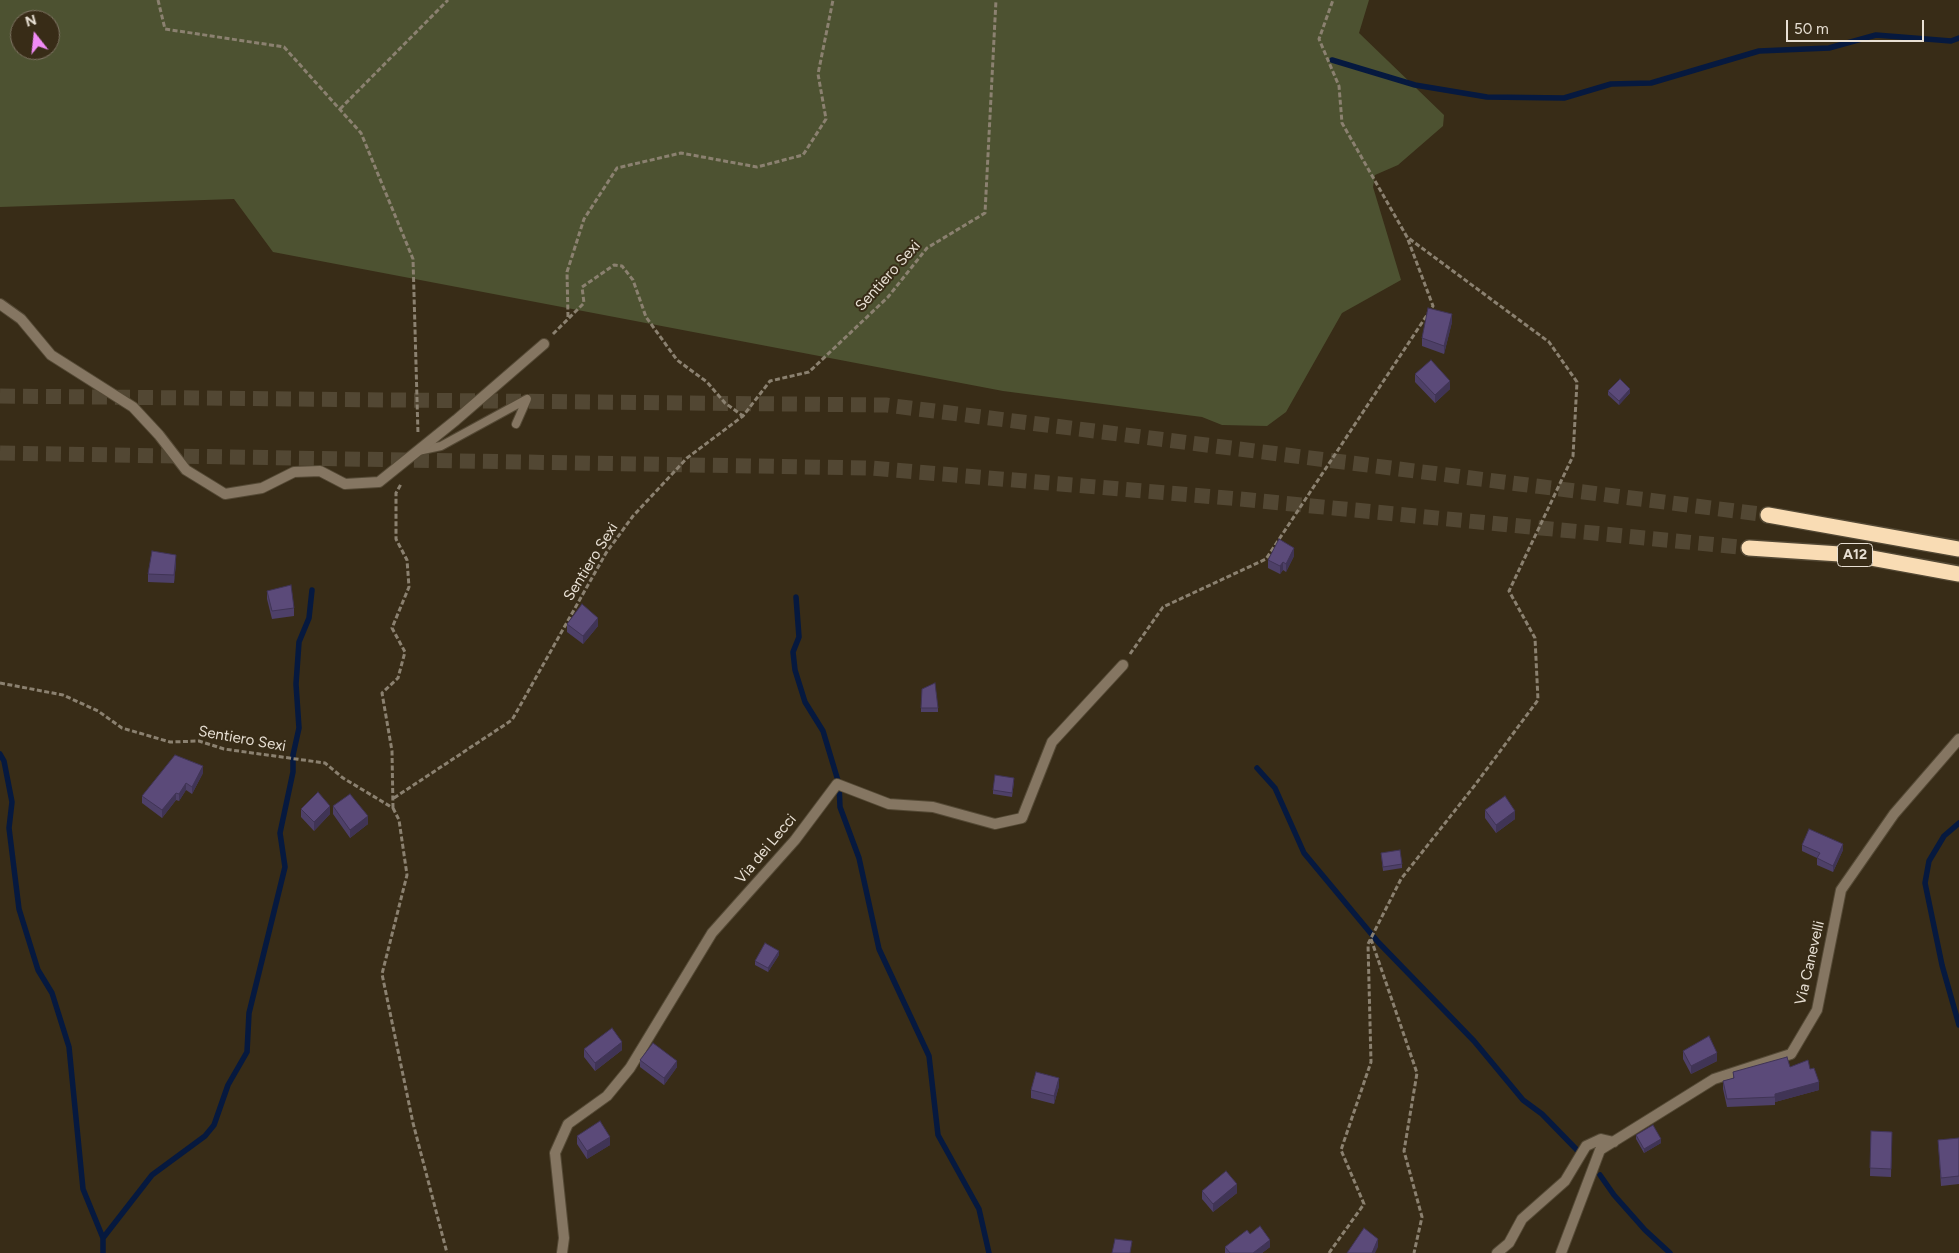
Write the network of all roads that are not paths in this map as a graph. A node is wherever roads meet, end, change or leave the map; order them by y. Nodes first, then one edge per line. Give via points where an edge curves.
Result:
1 (0, 304) edge
2 (544, 344) road end
3 (516, 424) dead end
4 (418, 451) junction
5 (1768, 515) tunnel mouth
6 (1749, 548) tunnel mouth
7 (1959, 549) edge
8 (1959, 574) edge
9 (1123, 665) road end
10 (1959, 739) edge
11 (1614, 1142) junction
12 (562, 1253) edge
13 (1497, 1253) edge
14 (1561, 1253) edge

1 - 4 street via 22,319 51,355 133,407 186,470 225,494 262,488 294,472 320,471 345,484 379,482
2 - 4 street
3 - 4 lane via 527,399 441,446
5 - 7 highway, A12
6 - 8 highway, A12 via 1856,555
9 - 12 street, Via dei Lecci via 1052,742 1022,818 996,824 933,807 889,804 837,784 796,840 712,934 630,1068 606,1096 568,1124 555,1153 564,1238
10 - 11 street, Via Canevelli via 1894,814 1841,890 1817,1010 1791,1054 1714,1079
11 - 13 street via 1601,1139 1586,1146 1565,1181 1522,1219 1509,1244
11 - 14 street, Via Canevelli via 1600,1150

